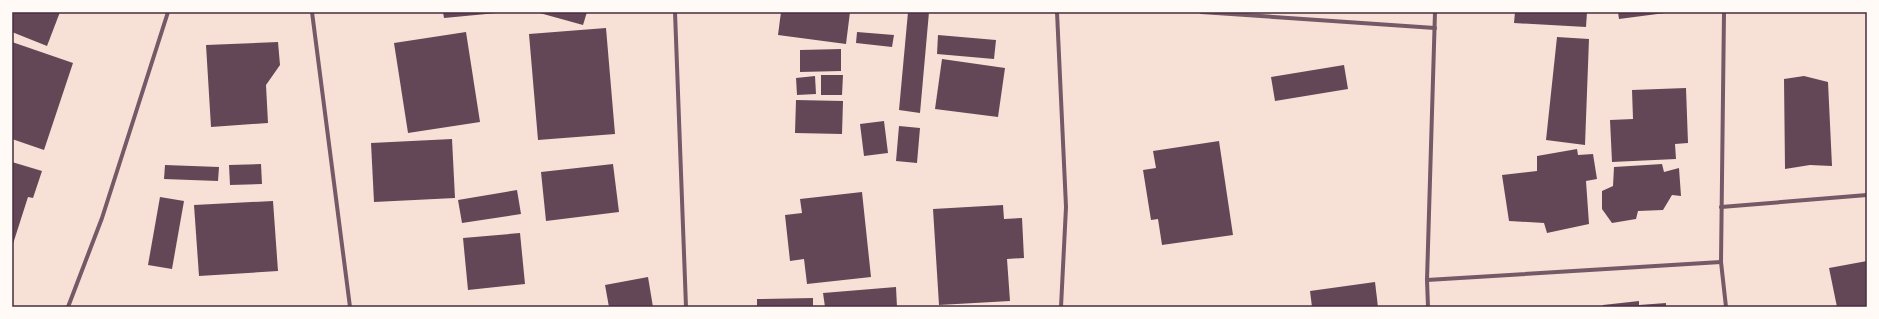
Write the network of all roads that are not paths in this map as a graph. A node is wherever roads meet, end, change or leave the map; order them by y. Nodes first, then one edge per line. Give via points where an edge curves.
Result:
1 (168, 12) edge
2 (312, 12) edge
3 (675, 12) edge
4 (1057, 12) edge
5 (1201, 12) edge
6 (1435, 12) edge
7 (1724, 12) edge
8 (1435, 28) junction
9 (1867, 195) edge
10 (1721, 207) junction
11 (1721, 262) junction
12 (1427, 280) junction
13 (68, 307) edge
14 (350, 307) edge
15 (686, 307) edge
16 (1061, 307) edge
17 (1428, 307) edge
18 (1726, 307) edge

1 - 13 street via 102,218
2 - 14 street
3 - 15 street
4 - 16 street via 1066,207
5 - 8 street
6 - 8 street
7 - 10 street
8 - 12 street
9 - 10 street
10 - 11 street
11 - 12 street
11 - 18 street
12 - 17 street

